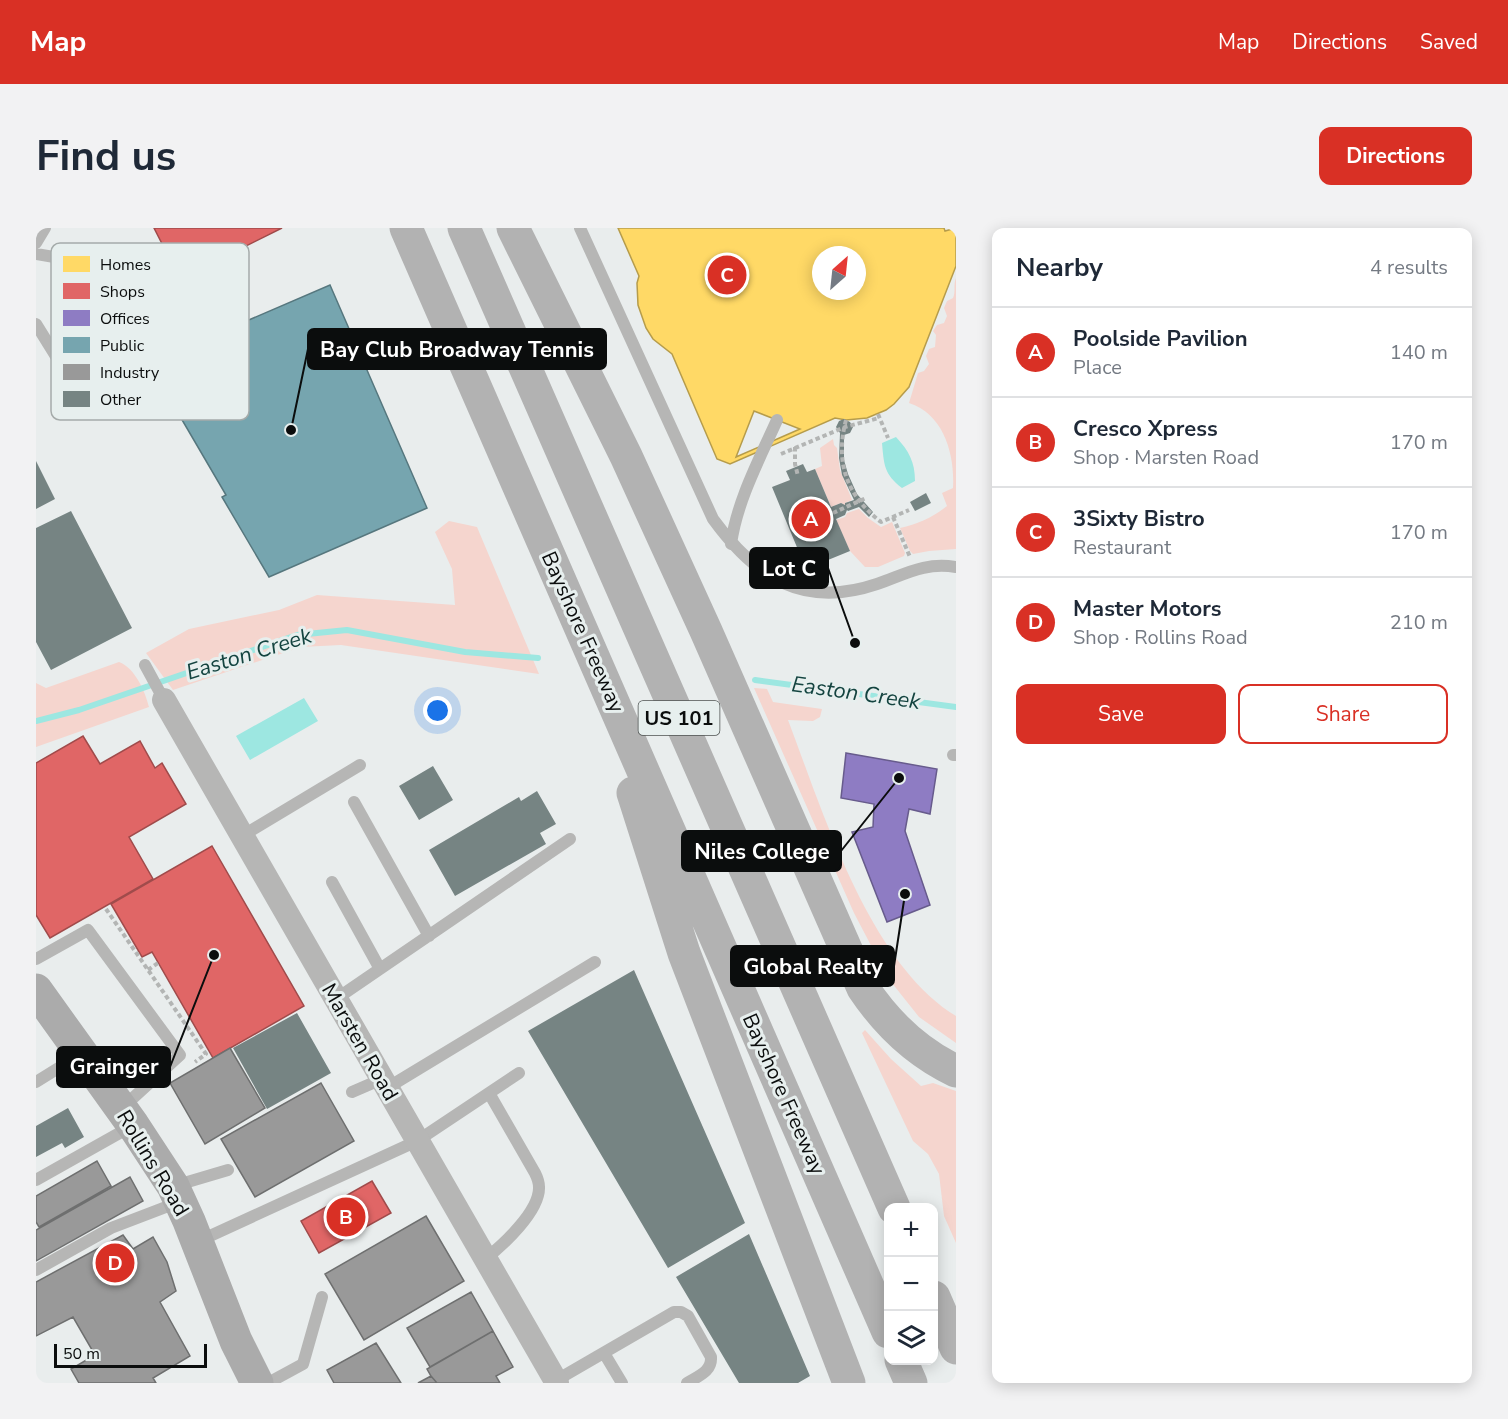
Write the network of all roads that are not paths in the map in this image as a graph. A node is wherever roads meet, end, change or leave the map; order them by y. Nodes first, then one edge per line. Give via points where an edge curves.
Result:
1 (45, 228) edge
2 (406, 228) edge
3 (464, 228) edge
4 (513, 228) edge
5 (580, 228) edge
6 (36, 243) edge
7 (36, 254) edge
8 (51, 257) edge
9 (36, 324) edge
10 (51, 348) edge
11 (777, 420) dead end
12 (731, 544) junction
13 (956, 567) edge
14 (575, 615) junction
15 (145, 665) dead end
16 (164, 700) joint
17 (360, 765) dead end
18 (354, 802) dead end
19 (242, 836) junction
20 (570, 839) dead end
21 (332, 882) dead end
22 (429, 936) junction
23 (36, 959) edge
24 (595, 962) dead end
25 (380, 969) junction
26 (36, 990) edge
27 (336, 999) junction
28 (82, 1053) junction
29 (956, 1071) edge
30 (519, 1073) dead end
31 (36, 1083) edge
32 (384, 1084) junction
33 (351, 1092) dead end
34 (489, 1093) junction
35 (127, 1117) junction
36 (417, 1140) junction
37 (228, 1170) dead end
38 (36, 1180) edge
39 (176, 1194) junction
40 (892, 1203) edge
41 (196, 1242) junction
42 (485, 1259) junction
43 (36, 1270) edge
44 (322, 1297) dead end
45 (938, 1308) edge
46 (884, 1323) edge
47 (956, 1348) edge
48 (604, 1353) junction
49 (903, 1365) edge
50 (255, 1379) edge
51 (556, 1382) edge
52 (622, 1383) edge
53 (687, 1383) edge
54 (849, 1383) edge
55 (910, 1383) edge

1 - 6 lane
2 - 14 highway, Bayshore Freeway / US 101
3 - 40 highway, US 101
4 - 29 highway via 626,456 863,988 905,1039
5 - 12 lane via 713,519
7 - 8 lane
9 - 10 lane
11 - 12 lane via 741,504
12 - 13 lane via 775,580 795,588 834,593 863,588 928,566
14 - 46 highway, Bayshore Freeway / US 101
14 - 54 highway via 684,953
15 - 16 lane
16 - 19 street, Marsten Road
17 - 19 lane
18 - 22 lane
19 - 27 street, Marsten Road
20 - 22 lane
21 - 25 lane
22 - 25 lane
23 - 35 lane via 88,930 180,1055
24 - 32 lane
25 - 27 lane
26 - 28 main road, Rollins Road
27 - 32 street, Marsten Road
28 - 31 lane
28 - 35 main road, Rollins Road
30 - 34 lane
32 - 33 lane
32 - 36 street, Marsten Road
34 - 36 lane
34 - 42 lane via 535,1173 539,1187 531,1210 504,1244
35 - 38 lane
35 - 39 main road, Rollins Road
36 - 41 lane
36 - 42 street, Marsten Road
37 - 39 lane
39 - 41 main road, Rollins Road
39 - 43 lane
41 - 50 main road, Rollins Road
42 - 51 street, Marsten Road
44 - 50 lane via 303,1364
45 - 47 highway
48 - 51 lane
48 - 52 lane
48 - 53 lane via 674,1312 681,1312 688,1316 711,1357 708,1370
49 - 55 highway

